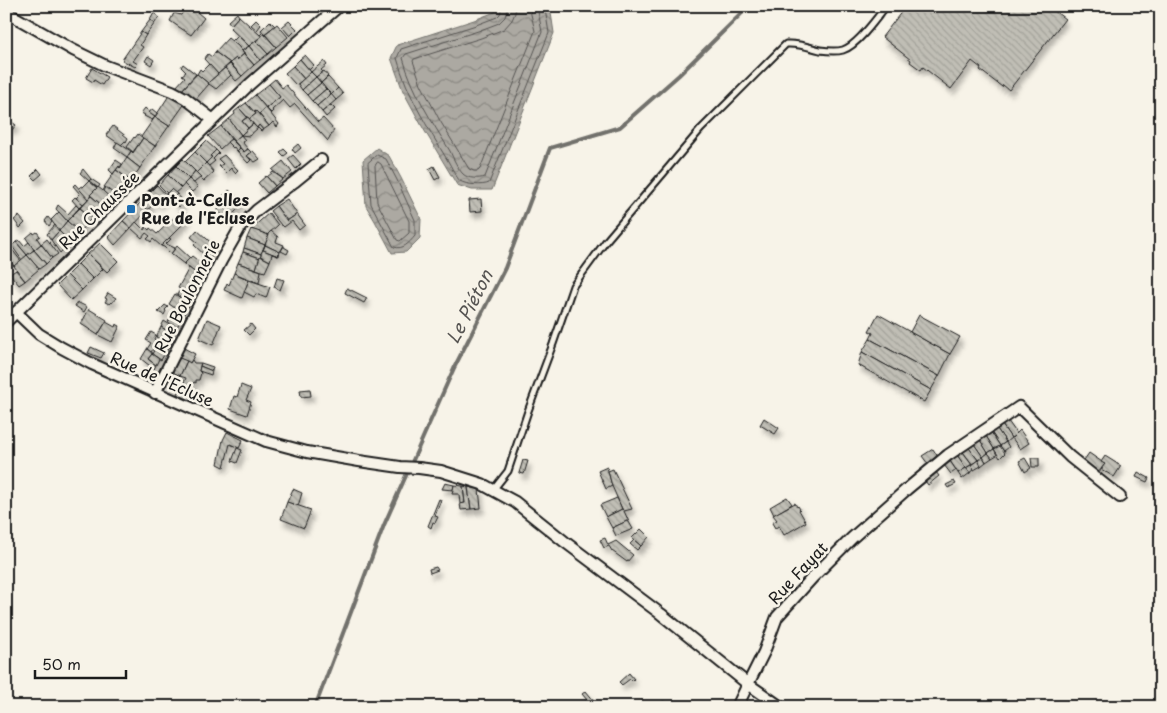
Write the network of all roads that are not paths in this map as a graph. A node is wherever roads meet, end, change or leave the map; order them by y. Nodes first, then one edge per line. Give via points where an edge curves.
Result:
1 (339, 6) edge
2 (886, 6) edge
3 (6, 12) edge
4 (212, 120) junction
5 (320, 160) dead end
6 (16, 312) junction
7 (6, 322) edge
8 (155, 393) junction
9 (493, 490) junction
10 (1120, 497) dead end
11 (748, 684) junction
12 (737, 707) edge
13 (781, 707) edge

1 - 4 street, Rue Chaussée
2 - 9 lane via 855,43 844,50 819,50 796,43 786,44 701,129 606,241 573,286 508,471
3 - 4 street via 106,66 186,98
4 - 6 street, Rue Chaussée
5 - 8 street, Rue Boulonnerie via 241,226
6 - 7 street, Rue Chaussée
6 - 8 street, Rue de l'Ecluse via 39,334 62,348
8 - 9 street, Rue de l'Ecluse via 266,441 307,452 400,468 441,471
9 - 11 street via 515,502
10 - 11 street, Rue Fayat via 1070,457 1019,406 941,460 813,577 777,617
11 - 12 street
11 - 13 street

